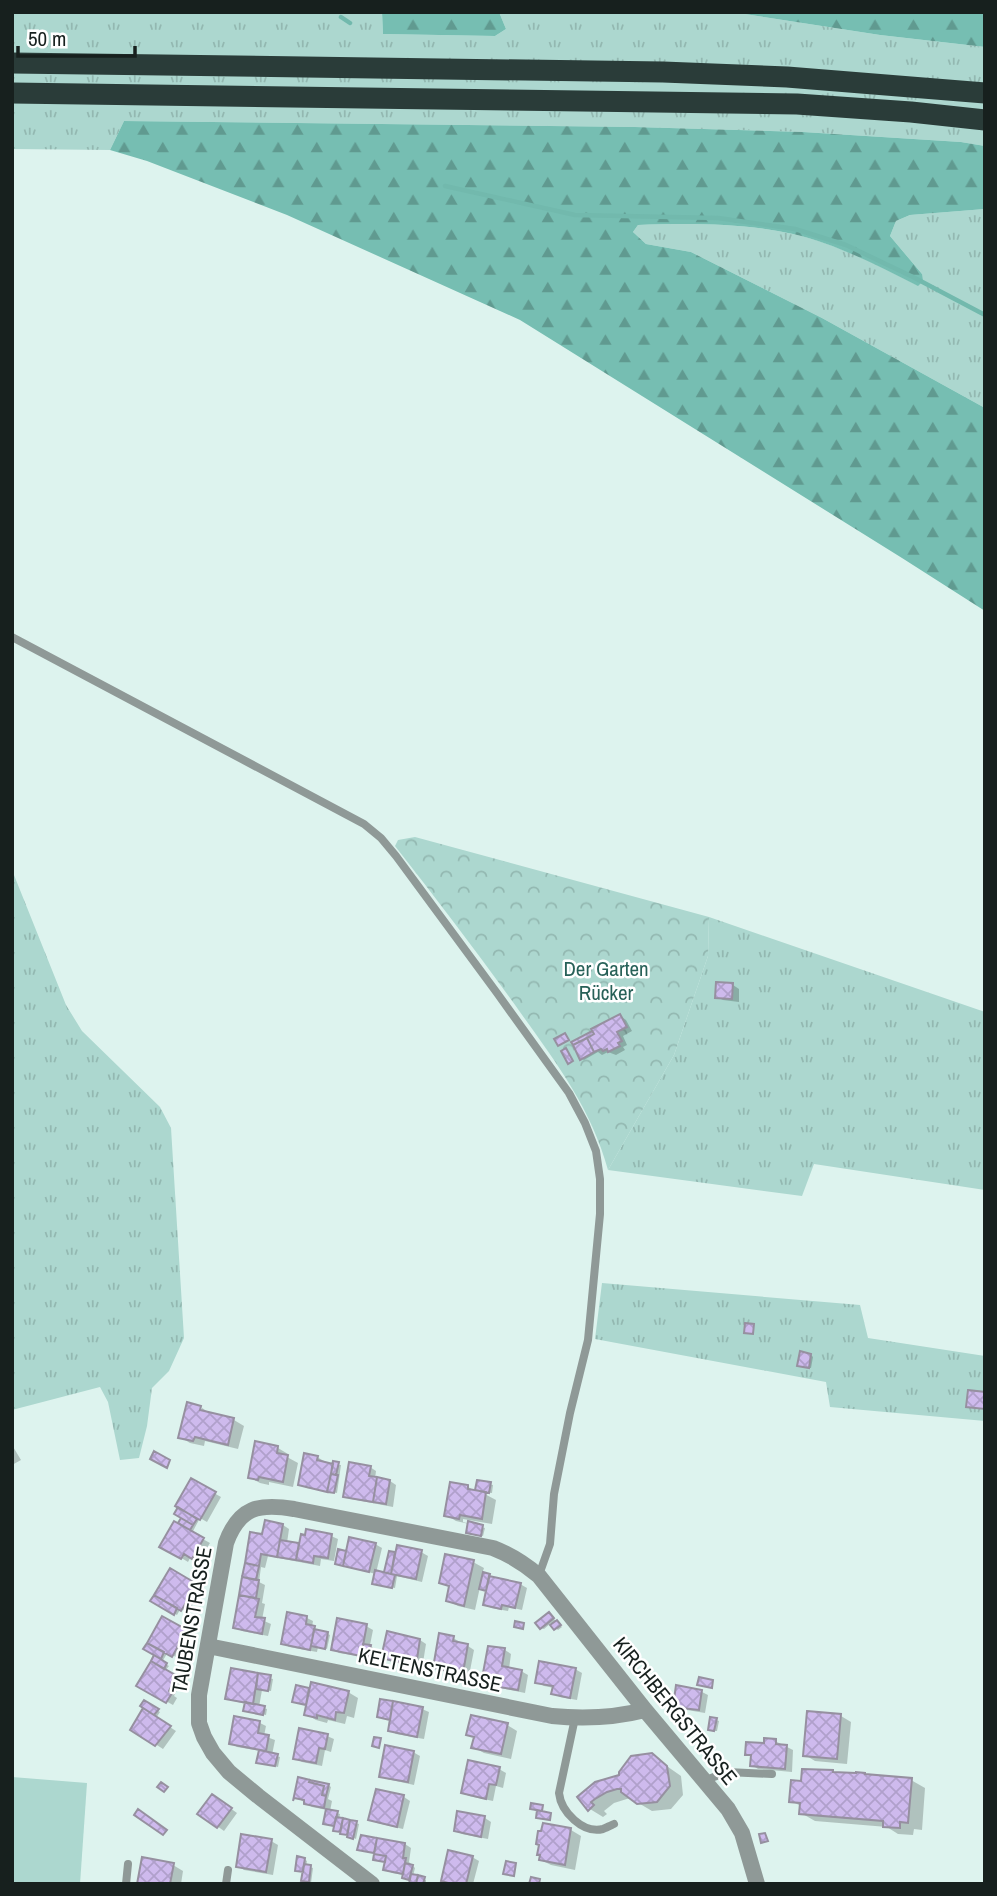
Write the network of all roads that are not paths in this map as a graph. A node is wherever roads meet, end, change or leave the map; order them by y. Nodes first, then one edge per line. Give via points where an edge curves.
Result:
1 (12, 63) edge
2 (12, 93) edge
3 (985, 93) edge
4 (985, 120) edge
5 (12, 637) edge
6 (539, 1576) junction
7 (208, 1646) junction
8 (646, 1710) junction
9 (575, 1718) junction
10 (772, 1774) dead end
11 (706, 1780) junction
12 (614, 1824) dead end
13 (128, 1864) dead end
14 (228, 1870) dead end
15 (126, 1884) edge
16 (226, 1884) edge
17 (372, 1884) edge
18 (757, 1884) edge

1 - 3 highway via 663,72
2 - 4 highway via 797,104
5 - 6 lane via 364,824 396,856 569,1093 596,1151 600,1214 588,1340 554,1494 550,1544
6 - 7 street, TAUBENSTRASSE via 493,1548 273,1505 255,1508 241,1516 226,1543
6 - 8 street, KIRCHBERGSTRASSE
7 - 9 street, KELTENSTRASSE
7 - 17 street, TAUBENSTRASSE via 198,1708 199,1723 213,1753 258,1796
8 - 9 street, KELTENSTRASSE
8 - 11 street, KIRCHBERGSTRASSE
9 - 12 lane via 560,1800 583,1825 604,1829
10 - 11 lane via 727,1772
11 - 18 street, KIRCHBERGSTRASSE via 742,1833
13 - 15 lane
14 - 16 lane

